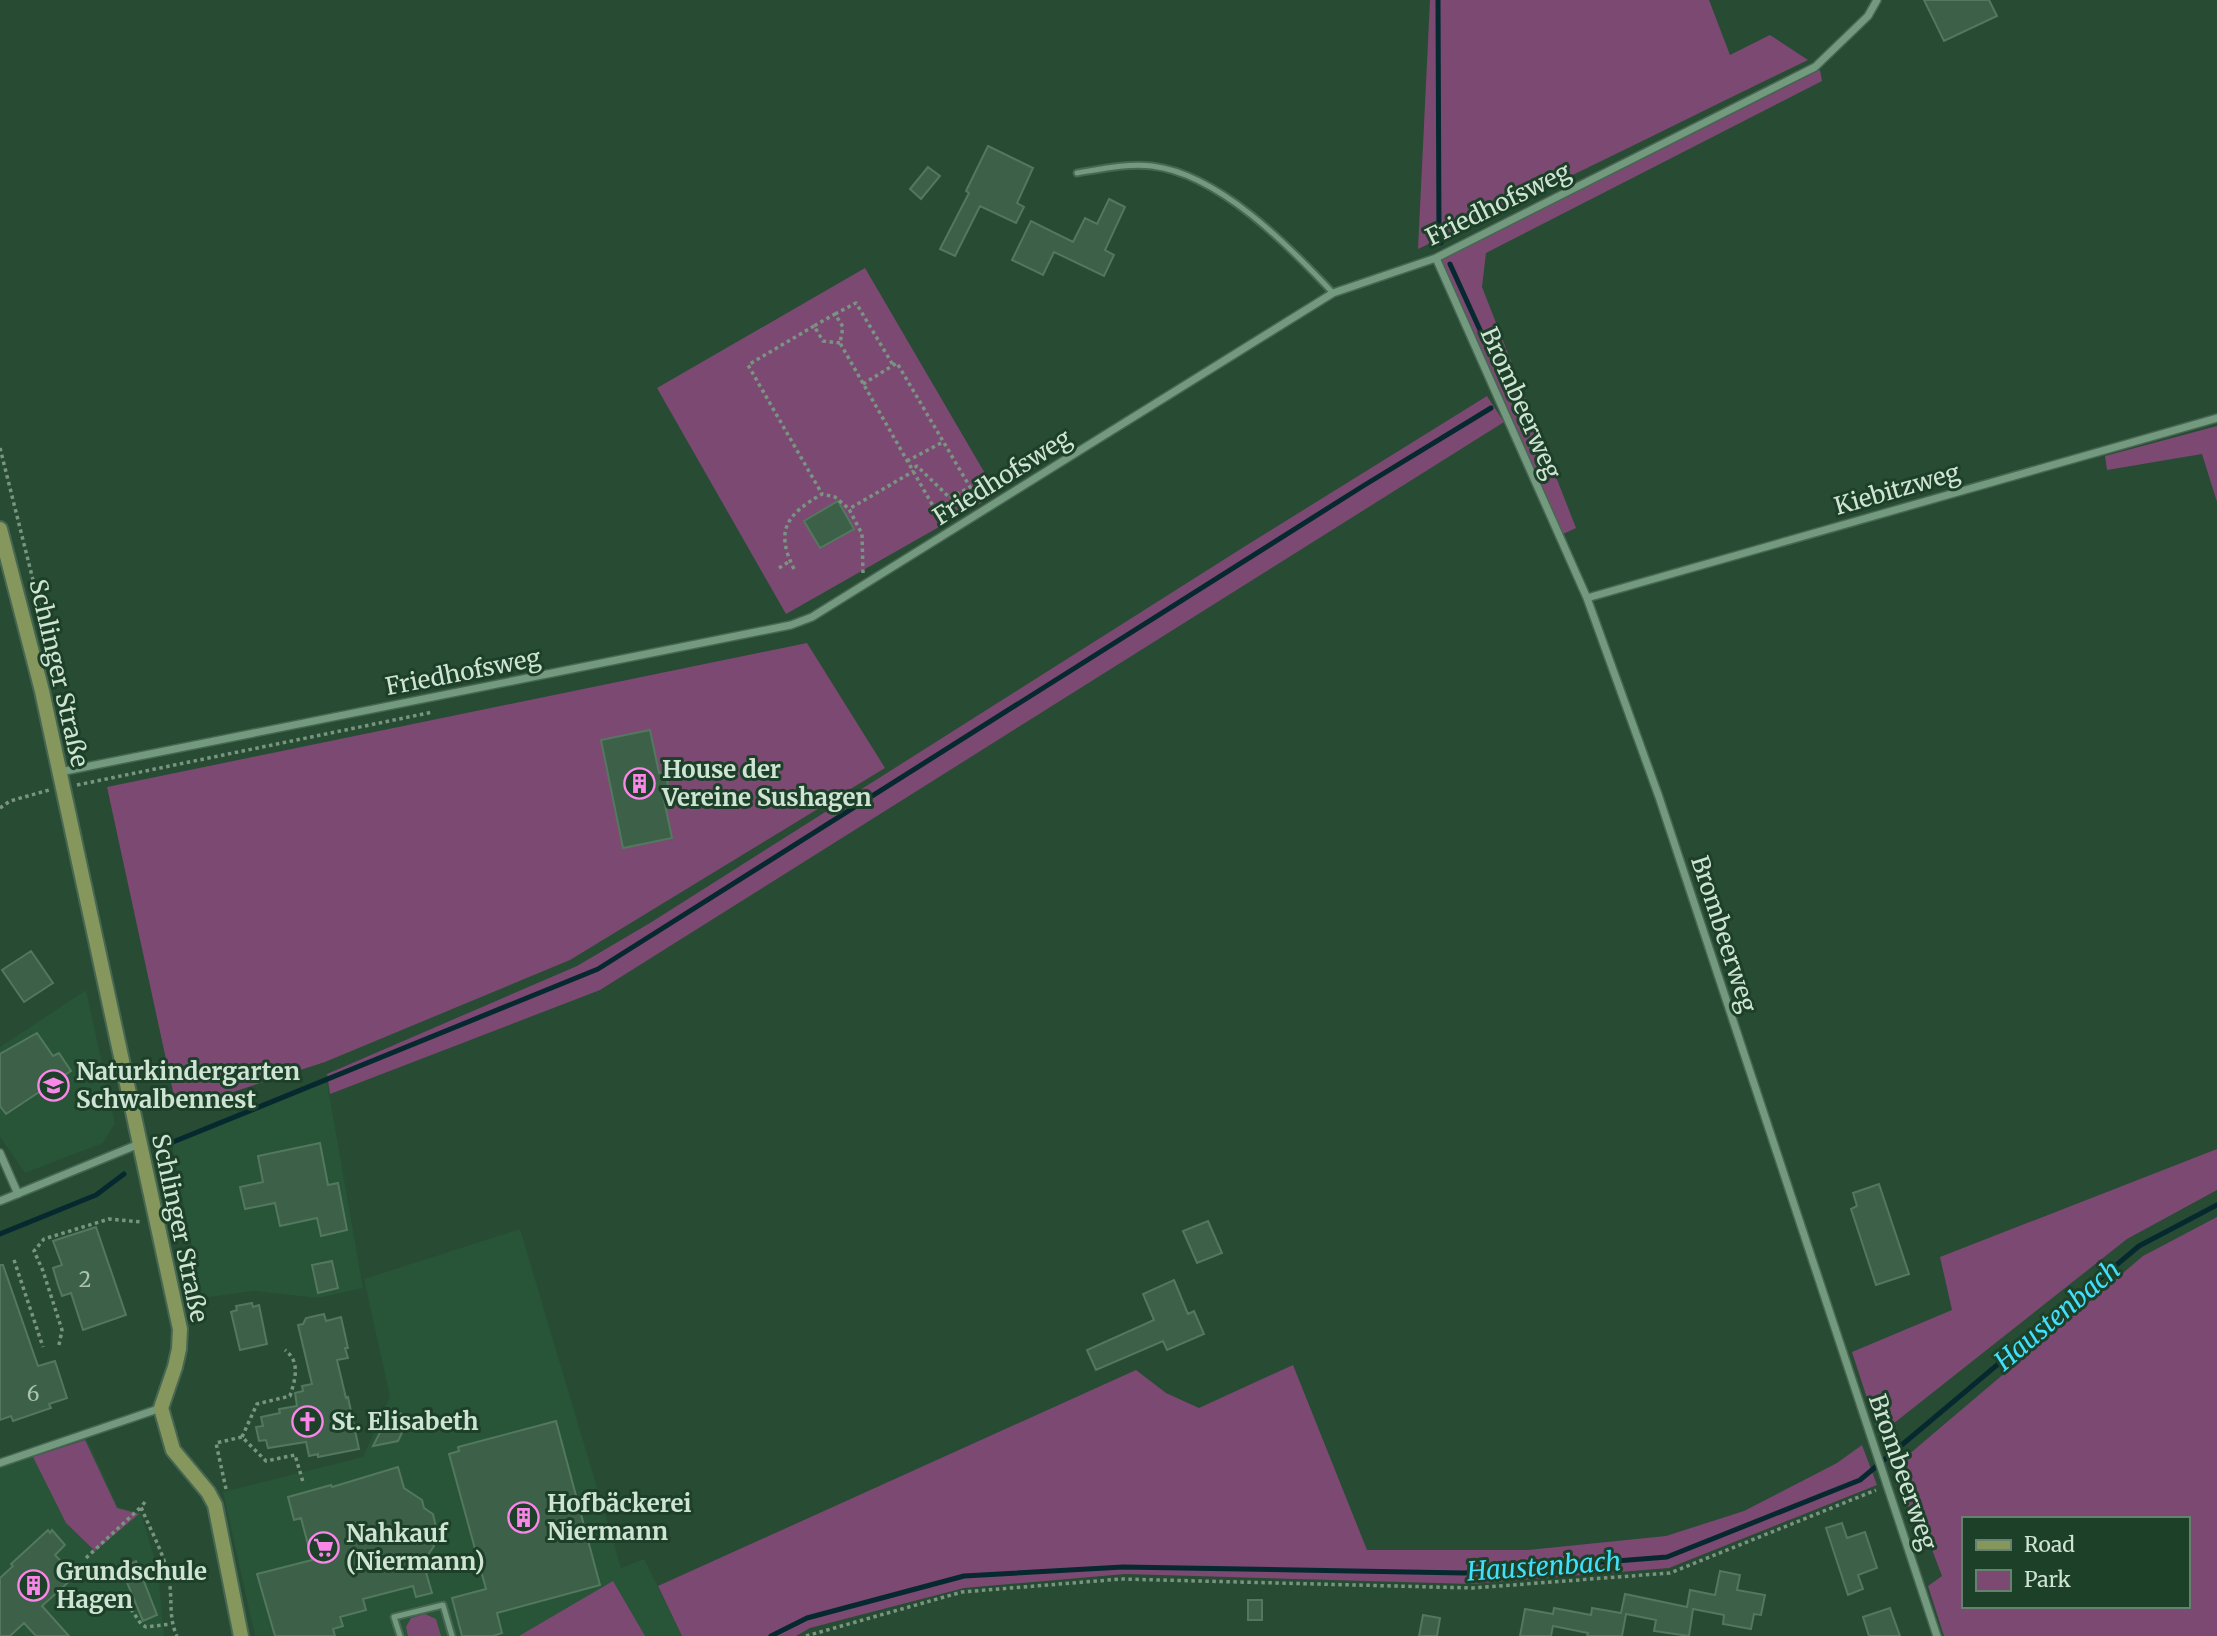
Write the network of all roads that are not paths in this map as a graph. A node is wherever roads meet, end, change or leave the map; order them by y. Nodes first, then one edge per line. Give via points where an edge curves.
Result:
1 (1877, 0) edge
2 (1077, 173) dead end
3 (1436, 258) junction
4 (1333, 293) junction
5 (2217, 418) edge
6 (0, 529) edge
7 (1587, 598) junction
8 (61, 779) junction
9 (140, 1144) junction
10 (0, 1153) edge
11 (18, 1194) junction
12 (0, 1201) edge
13 (161, 1408) junction
14 (0, 1463) edge
15 (241, 1636) edge
16 (400, 1636) edge
17 (452, 1636) edge
18 (1937, 1636) edge

1 - 3 street, Friedhofsweg via 1868,16 1815,66
2 - 4 lane via 1151,166 1192,176 1254,217
3 - 4 street, Friedhofsweg
3 - 7 street, Brombeerweg
4 - 8 street, Friedhofsweg via 812,617
5 - 7 street, Kiebitzweg
6 - 8 street, Schlinger Straße
7 - 18 street, Brombeerweg via 1660,797
8 - 9 street, Schlinger Straße
9 - 11 street
9 - 13 street, Schlinger Straße via 180,1329 175,1367
10 - 11 street
11 - 12 street
13 - 14 street
13 - 15 street via 173,1450 215,1505
16 - 17 lane via 394,1618 443,1605

